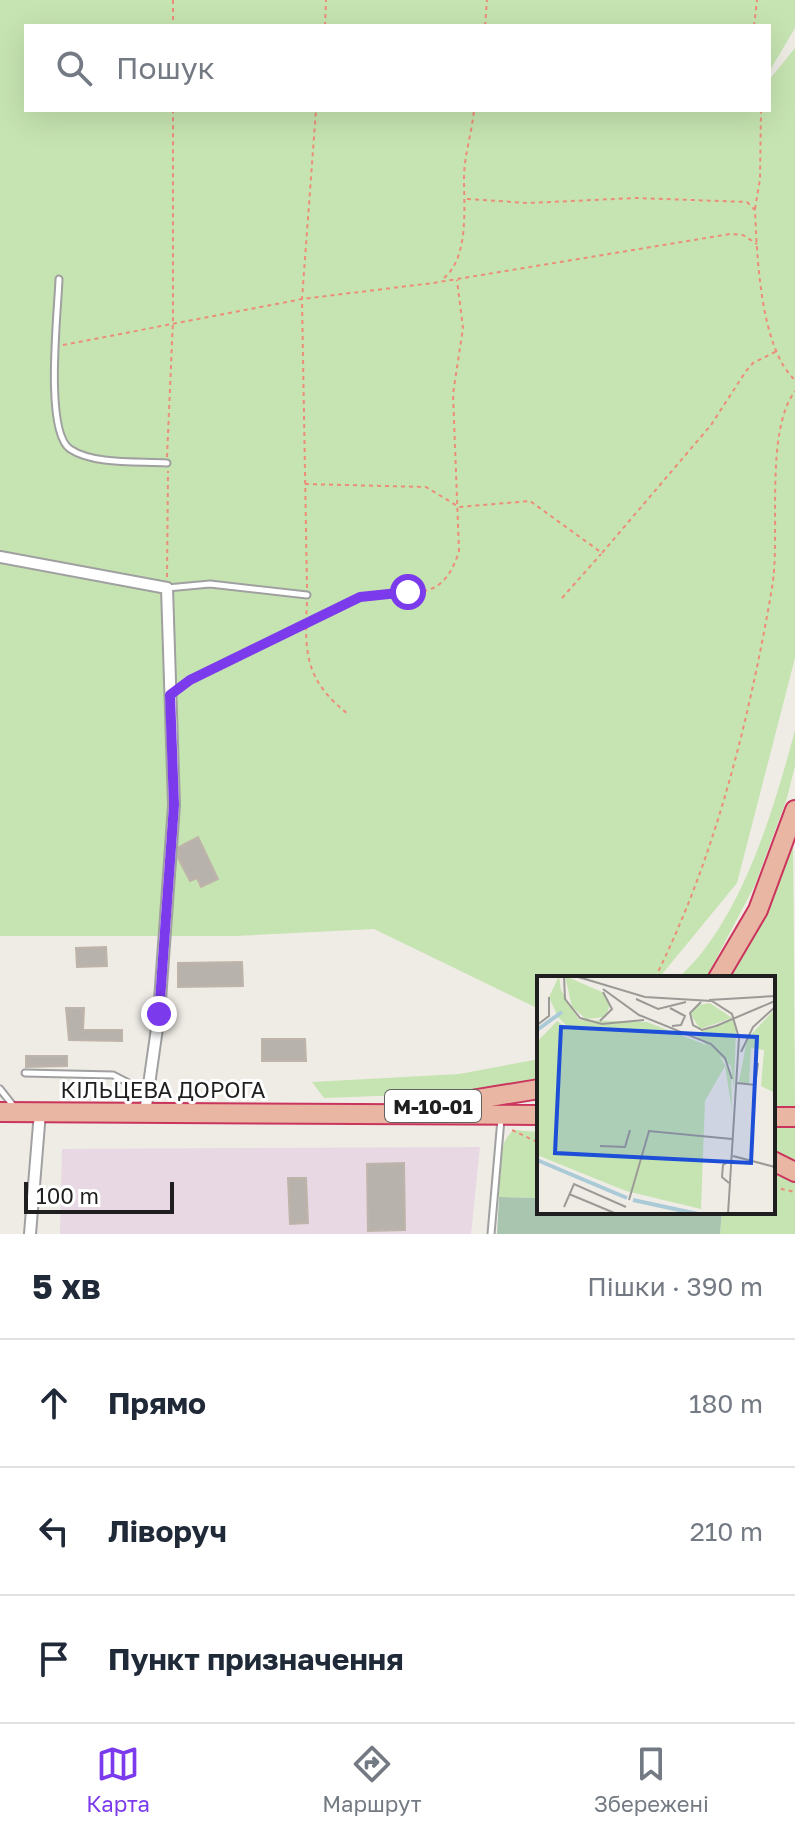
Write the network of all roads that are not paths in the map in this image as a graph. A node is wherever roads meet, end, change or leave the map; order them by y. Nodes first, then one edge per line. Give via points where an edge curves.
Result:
1 (59, 279) dead end
2 (167, 463) dead end
3 (0, 557) edge
4 (167, 588) junction
5 (307, 595) road end
6 (795, 810) edge
7 (719, 976) edge
8 (25, 1073) dead end
9 (0, 1089) edge
10 (537, 1089) edge
11 (147, 1092) junction
12 (9, 1112) edge
13 (40, 1112) junction
14 (145, 1113) junction
15 (327, 1113) junction
16 (537, 1115) edge
17 (501, 1120) junction
18 (537, 1123) edge
19 (775, 1162) edge
20 (795, 1172) edge
21 (30, 1234) edge
22 (491, 1234) edge

1 - 2 lane via 55,414 64,444 89,456
3 - 4 street
4 - 5 lane via 210,584
4 - 11 street via 174,805 159,1014
6 - 7 highway via 758,910
8 - 11 lane via 113,1075
9 - 12 lane
10 - 15 highway, М-10-01 via 472,1102
11 - 14 street
12 - 13 highway, КІЛЬЦЕВА ДОРОГА / М-10-01
13 - 14 highway, КІЛЬЦЕВА ДОРОГА / М-10-01
13 - 21 street
14 - 15 highway, КІЛЬЦЕВА ДОРОГА / М-10-01
15 - 17 highway, М-10-01
16 - 17 highway, М-10-01
17 - 18 highway, М-10-01
17 - 22 lane
19 - 20 highway

